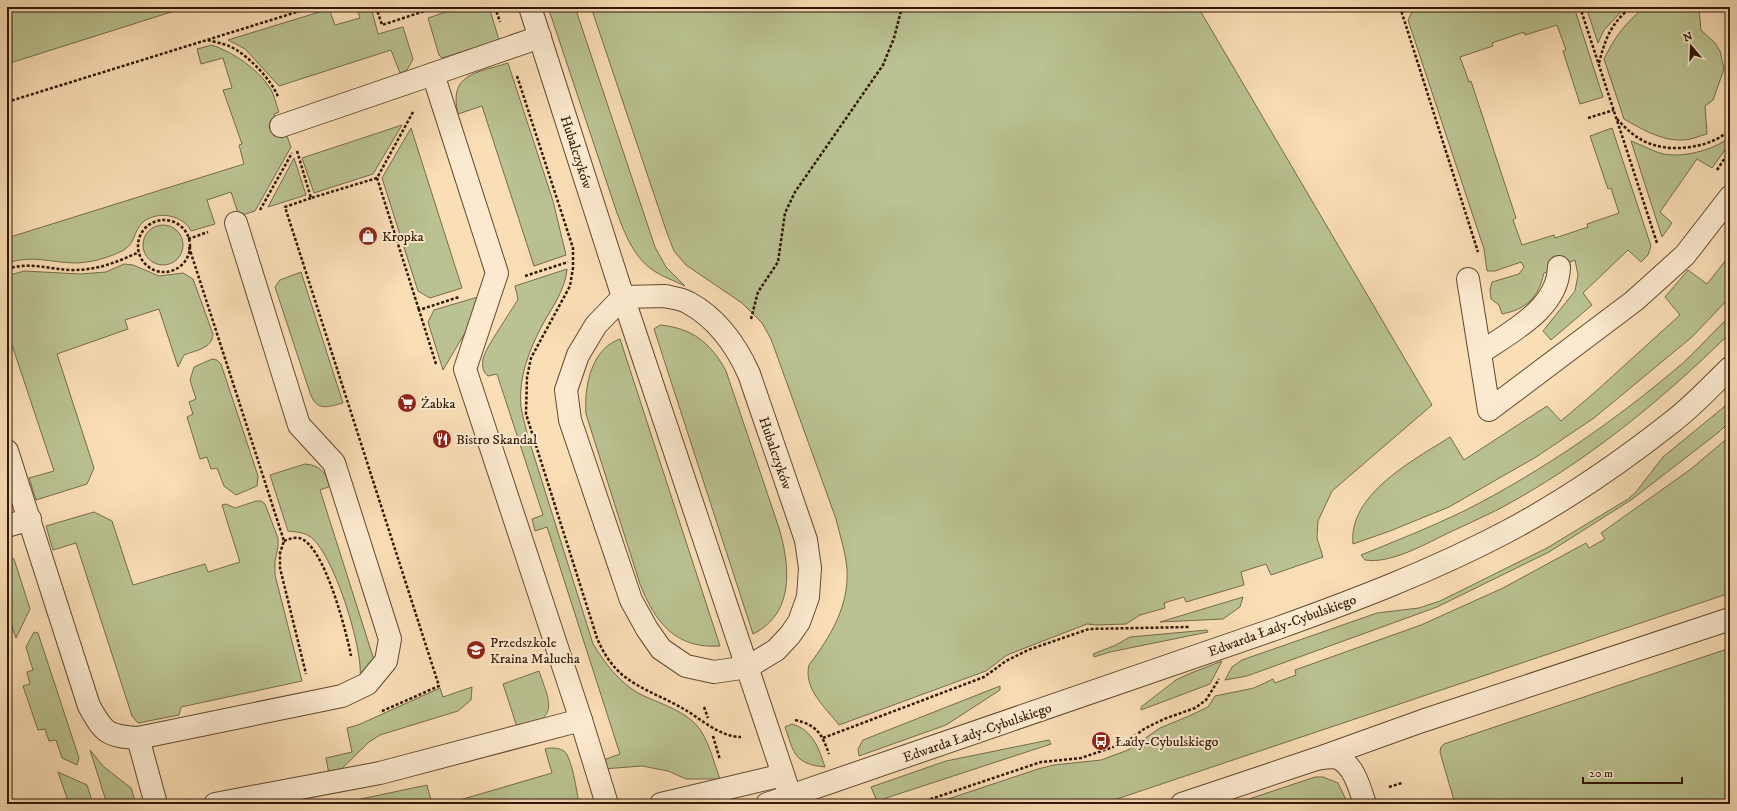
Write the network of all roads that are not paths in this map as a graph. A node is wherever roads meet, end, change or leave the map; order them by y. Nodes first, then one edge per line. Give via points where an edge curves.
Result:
1 (530, 7) edge
2 (540, 38) junction
3 (433, 74) junction
4 (285, 125) road end
5 (1730, 197) edge
6 (236, 223) dead end
7 (1559, 267) dead end
8 (1468, 279) dead end
9 (623, 296) junction
10 (1480, 353) junction
11 (1730, 368) edge
12 (7, 451) edge
13 (30, 519) junction
14 (7, 526) edge
15 (1730, 619) edge
16 (748, 666) junction
17 (581, 720) junction
18 (138, 738) junction
19 (1316, 759) junction
20 (783, 776) junction
21 (792, 800) edge
22 (156, 804) edge
23 (214, 804) edge
24 (607, 804) edge
25 (661, 804) edge
26 (767, 804) edge
27 (1182, 804) edge
28 (1365, 804) edge

1 - 2 street, Hubalczyków
2 - 3 street
2 - 9 street, Hubalczyków
3 - 4 street
3 - 17 street via 497,273 465,368
5 - 10 street via 1685,255 1634,301 1489,410
6 - 18 street via 299,425 334,463 390,640 386,661 367,684 342,696
7 - 10 street via 1557,284 1550,297 1528,320
8 - 10 street
9 - 16 street, Hubalczyków
9 - 16 street, Hubalczyków via 596,325 578,355 566,390 570,420 628,592 647,630 661,649 686,666 714,672
9 - 16 street, Hubalczyków via 665,296 688,302 716,322 739,352 749,374 803,533 810,568 808,597 799,622 776,650
11 - 21 street, Edwarda Łady-Cybulskiego via 1674,421 1609,470 1506,532 1421,572 1325,611
12 - 13 street
13 - 14 street
13 - 18 street via 89,706 100,726 118,737
15 - 19 street via 1422,721
16 - 20 street, Hubalczyków
17 - 23 street via 380,773
17 - 24 street
18 - 22 street
19 - 27 street
19 - 28 street via 1338,758 1349,767
20 - 21 street, Hubalczyków
20 - 25 street
21 - 26 street, Edwarda Łady-Cybulskiego

